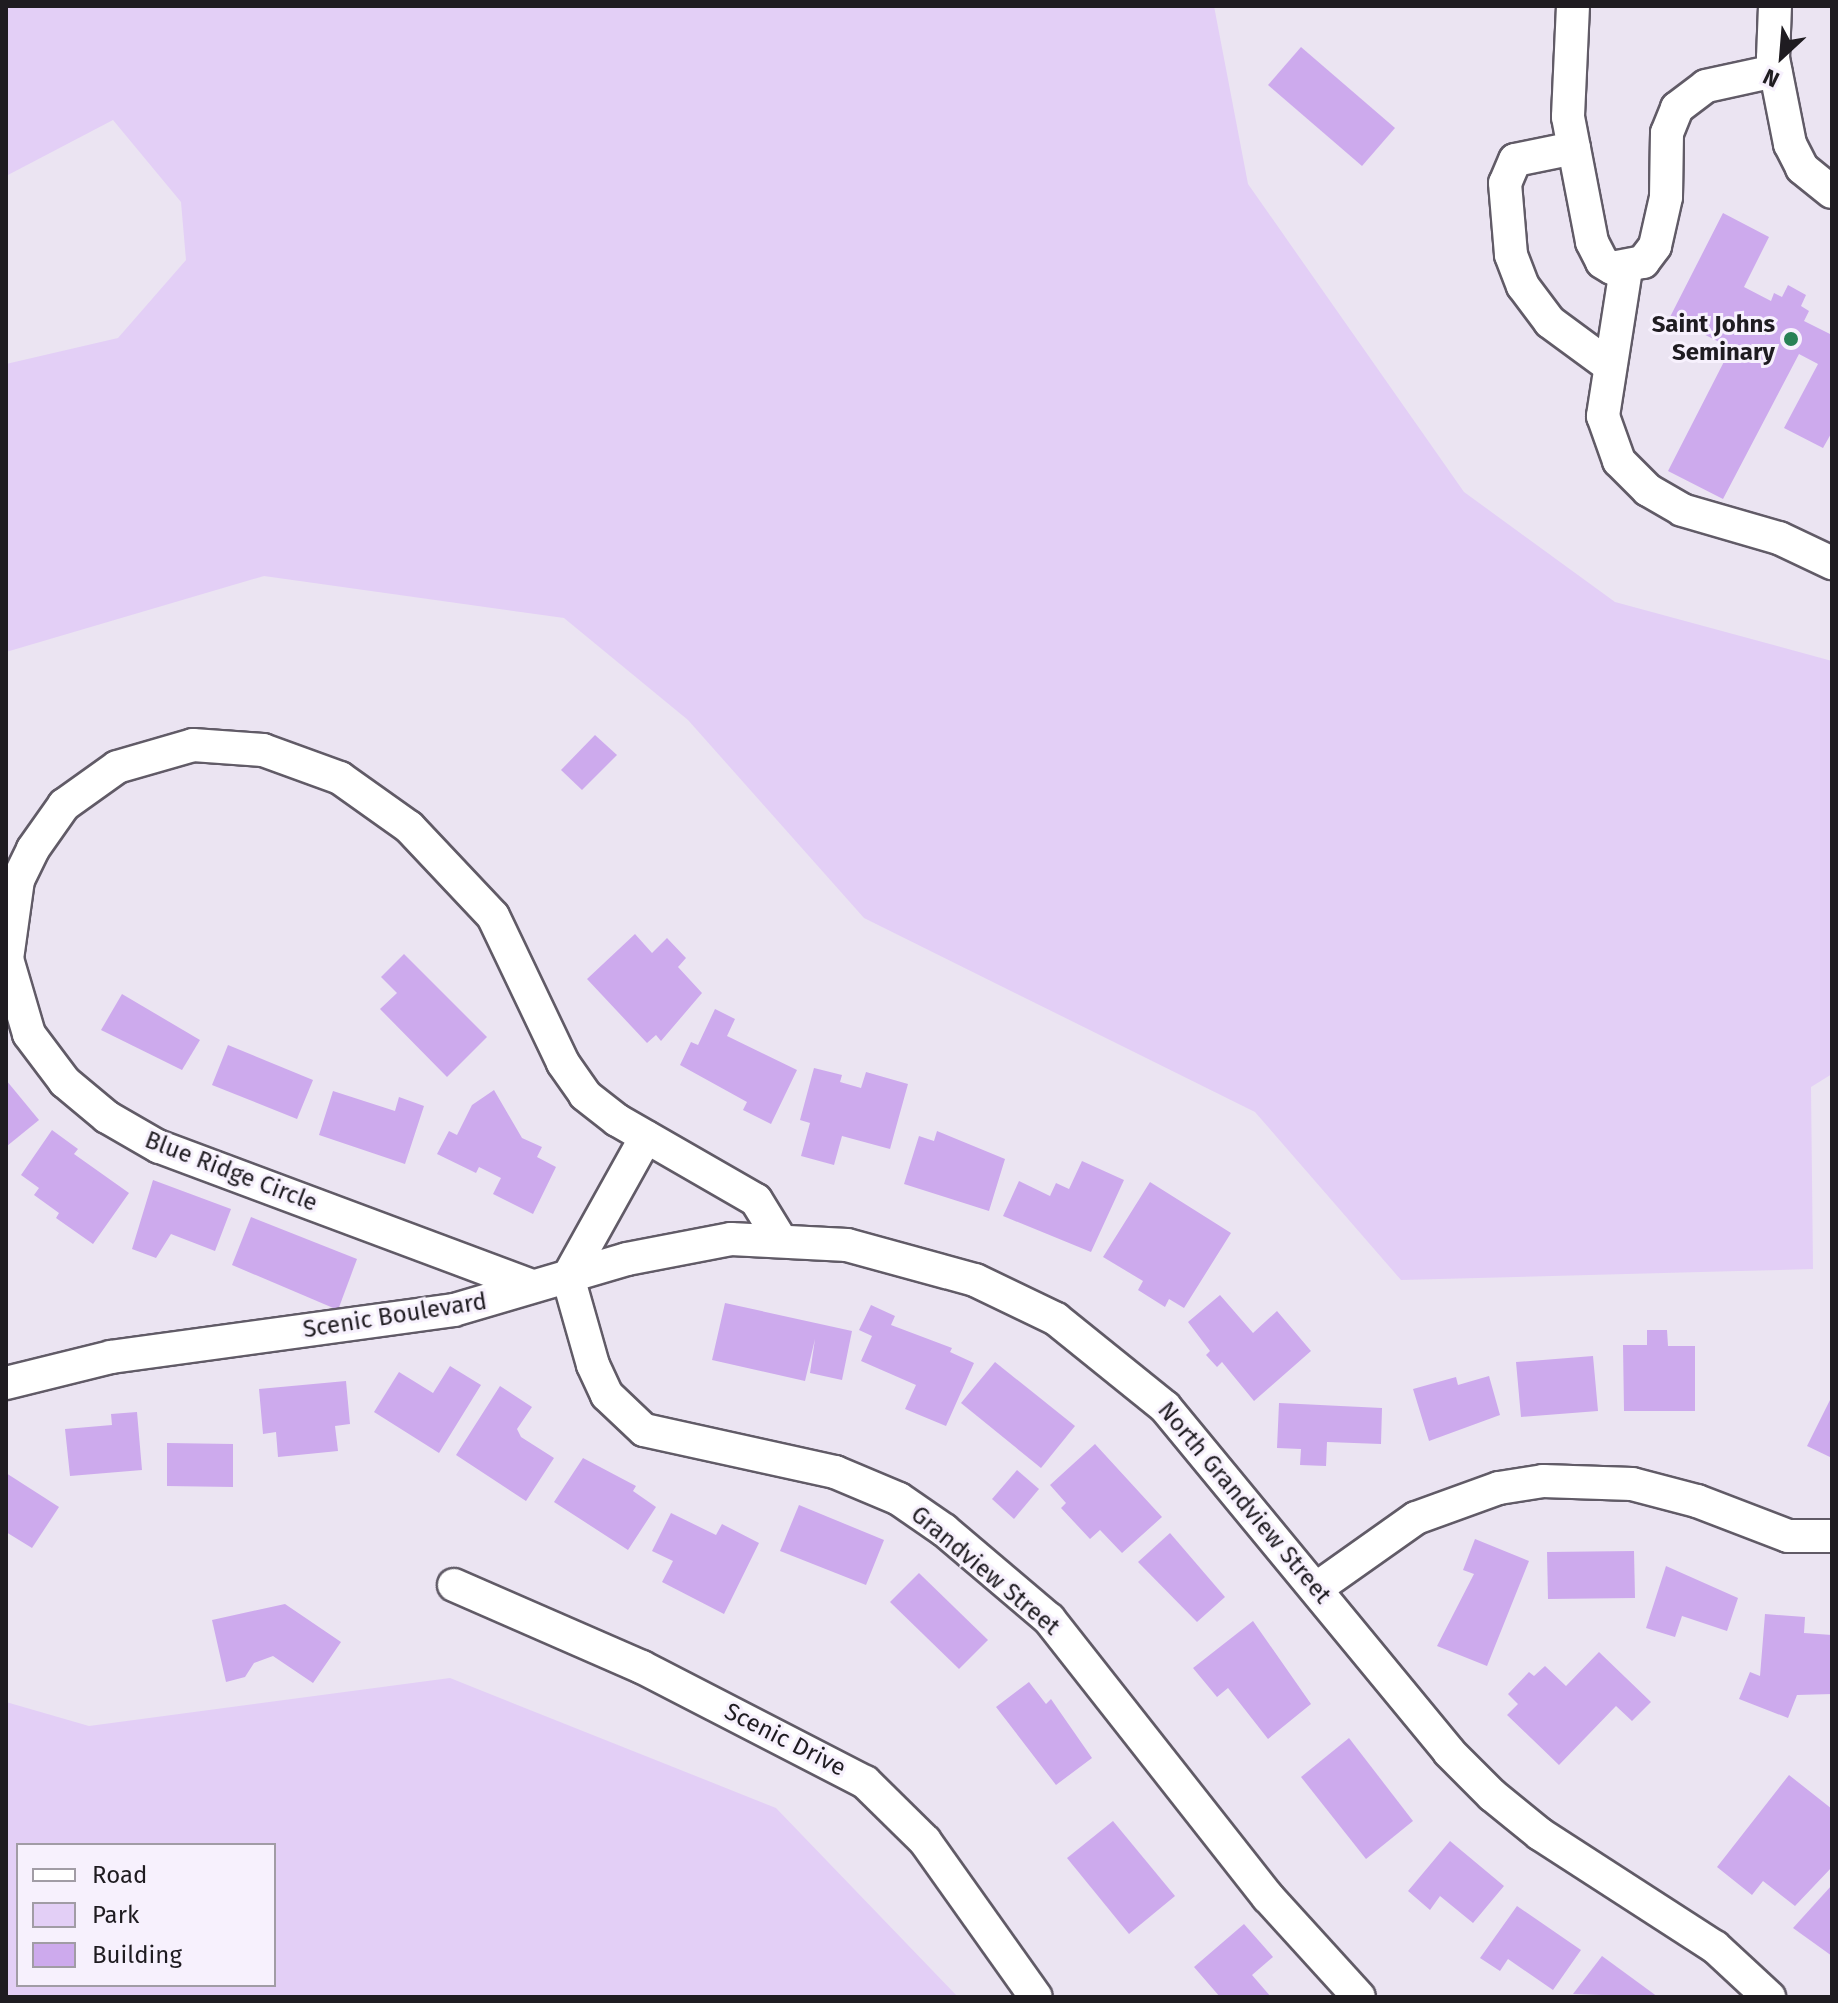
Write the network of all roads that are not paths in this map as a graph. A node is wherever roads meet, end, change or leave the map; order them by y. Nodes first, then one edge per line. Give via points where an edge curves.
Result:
1 (1573, 6) edge
2 (1775, 6) edge
3 (1775, 71) junction
4 (1571, 133) junction
5 (1832, 192) edge
6 (1626, 269) junction
7 (1610, 366) junction
8 (1832, 563) edge
9 (646, 1137) junction
10 (780, 1239) junction
11 (568, 1277) junction
12 (529, 1285) junction
13 (6, 1383) edge
14 (1832, 1536) edge
15 (454, 1585) dead end
16 (1317, 1588) junction
17 (1036, 1997) edge
18 (1359, 1997) edge
19 (1769, 1997) edge

1 - 4 street
2 - 3 street
3 - 5 street via 1790,144 1802,168
3 - 6 street via 1706,86 1677,108 1667,133 1663,223 1643,262
4 - 6 street via 1592,242 1602,262
4 - 7 street via 1515,160 1505,183 1511,255 1523,286 1550,322
6 - 7 street
7 - 8 street via 1603,416 1607,437 1619,461 1648,490 1682,510 1779,538
9 - 10 street via 756,1200
9 - 11 street
9 - 12 street, Blue Ridge Circle via 599,1107 563,1063 505,935 470,888 409,827 340,778 263,750 193,745 117,767 54,816 18,880 7,959 29,1034 65,1082 107,1117 159,1147
10 - 11 street, Scenic Boulevard via 692,1246
10 - 16 street, North Grandview Street via 890,1253 975,1280 1056,1319 1165,1407
11 - 12 street, Scenic Boulevard
11 - 18 street, Grandview Street via 593,1365 607,1395 631,1422 661,1436 835,1472 899,1499 1049,1619 1268,1897
12 - 13 street, Scenic Boulevard via 499,1300 454,1310 111,1357
14 - 16 street via 1788,1536 1697,1501 1632,1484 1543,1481 1499,1488 1416,1518
15 - 17 street, Scenic Drive via 642,1667 865,1782 925,1841
16 - 19 street, North Grandview Street via 1449,1752 1492,1795 1540,1834 1715,1947

